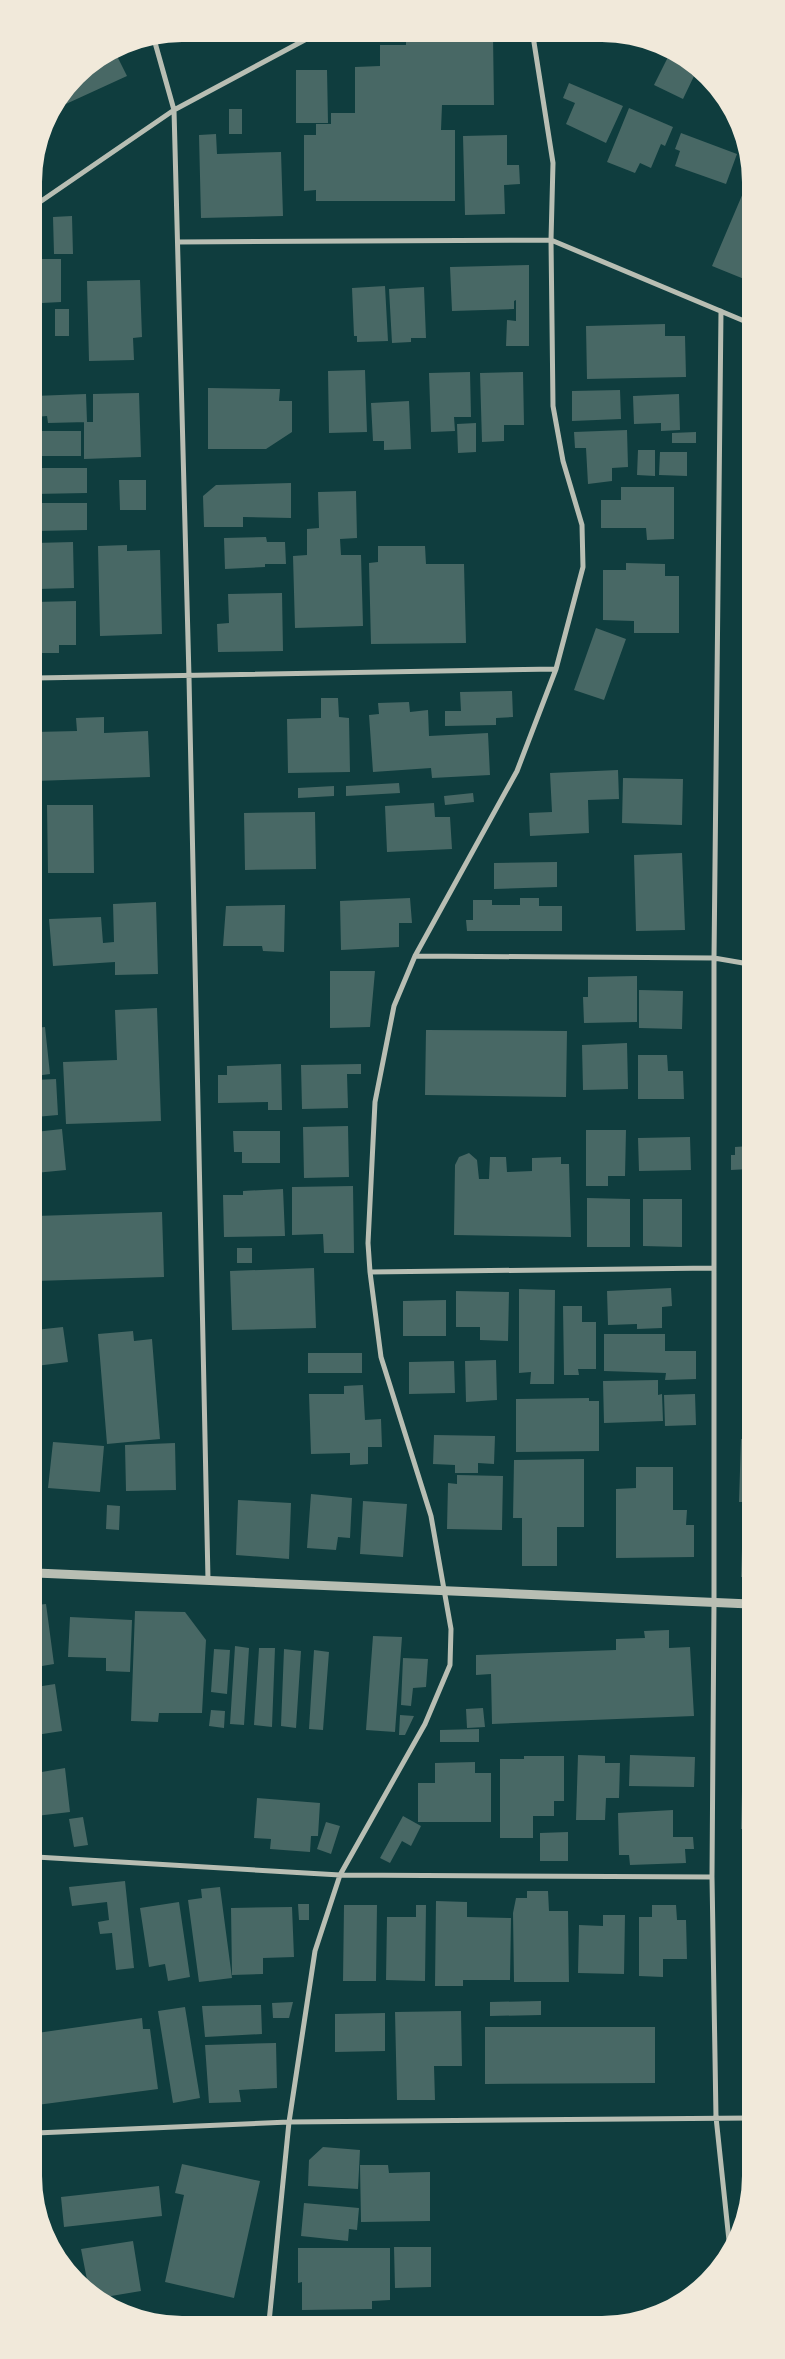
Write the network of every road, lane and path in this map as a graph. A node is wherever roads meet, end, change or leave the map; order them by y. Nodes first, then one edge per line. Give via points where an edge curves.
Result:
1 (301, 42) edge
2 (535, 42) edge
3 (156, 45) edge
4 (174, 110) junction
5 (43, 200) edge
6 (551, 240) junction
7 (178, 242) junction
8 (721, 311) junction
9 (742, 319) edge
10 (556, 669) junction
11 (190, 676) junction
12 (43, 678) edge
13 (415, 956) junction
14 (714, 958) junction
15 (742, 963) edge
16 (714, 1268) junction
17 (370, 1272) junction
18 (42, 1573) edge
19 (208, 1580) junction
20 (444, 1590) junction
21 (714, 1602) junction
22 (742, 1604) edge
23 (42, 1857) edge
24 (340, 1874) junction
25 (712, 1877) junction
26 (716, 2118) junction
27 (742, 2118) edge
28 (289, 2122) junction
29 (42, 2133) edge
30 (729, 2237) edge
31 (271, 2316) edge

1 - 4 street
2 - 6 street via 554,162
3 - 4 street
4 - 5 street
4 - 7 street
6 - 7 street
6 - 8 street
6 - 10 street via 553,406 563,461 582,525 583,567
7 - 11 street
8 - 9 street
8 - 14 street
10 - 11 street
10 - 13 street via 517,770
11 - 12 street
11 - 19 street
13 - 14 street
13 - 17 street via 394,1006 375,1102 368,1243
14 - 15 street
14 - 16 street
16 - 17 street
16 - 21 street
17 - 20 street via 381,1357 431,1516
18 - 19 street
19 - 20 street
20 - 21 street
20 - 24 street via 451,1629 450,1665 424,1724
21 - 22 street
21 - 25 street
23 - 24 street
24 - 25 street
24 - 28 street via 315,1951
25 - 26 street
26 - 27 street
26 - 28 street
26 - 30 street
28 - 29 street
28 - 31 street

